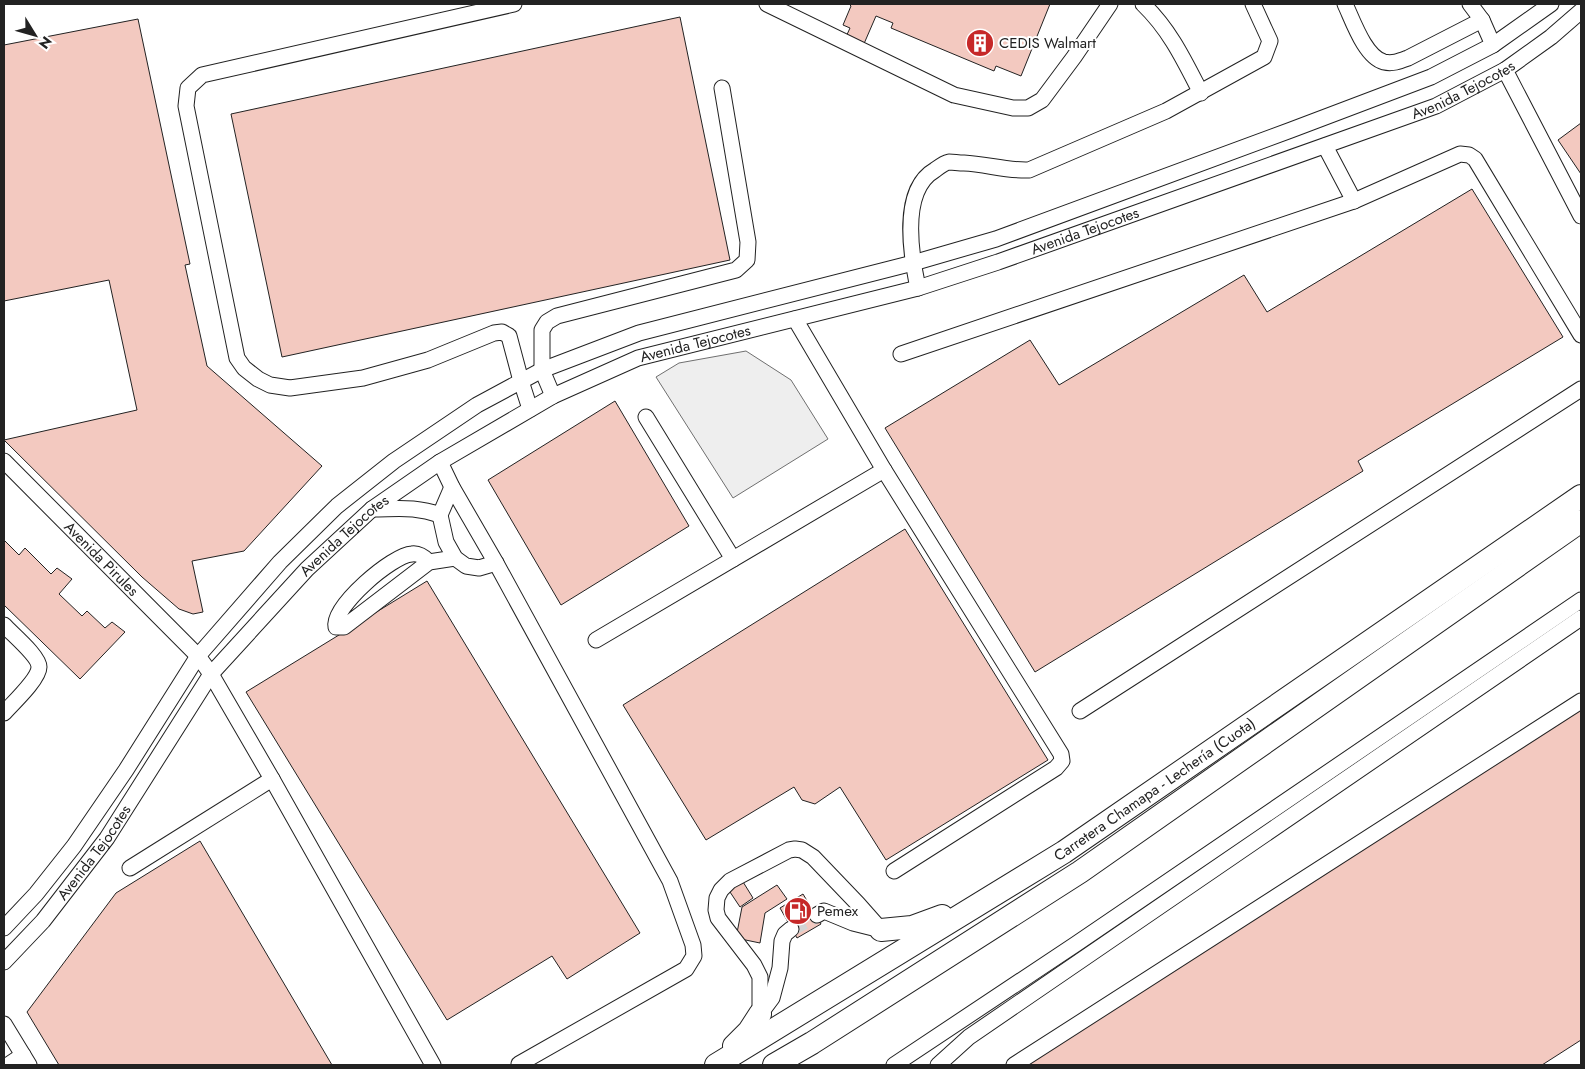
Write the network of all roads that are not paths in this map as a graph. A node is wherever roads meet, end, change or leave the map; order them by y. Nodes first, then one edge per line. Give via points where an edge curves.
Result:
1 (514, 4) edge
2 (767, 4) edge
3 (1110, 4) edge
4 (1143, 4) edge
5 (1253, 4) edge
6 (1345, 4) edge
7 (1470, 4) edge
8 (1551, 4) edge
9 (1581, 11) edge
10 (1482, 20) junction
11 (1493, 45) junction
12 (1408, 58) junction
13 (1505, 70) junction
14 (1416, 83) junction
15 (722, 88) dead end
16 (1201, 93) junction
17 (1324, 146) junction
18 (1354, 201) junction
19 (1581, 216) edge
20 (913, 264) junction
21 (918, 288) junction
22 (795, 319) junction
23 (1581, 335) edge
24 (901, 354) dead end
25 (542, 370) junction
26 (521, 381) junction
27 (1581, 389) edge
28 (553, 396) junction
29 (530, 410) junction
30 (646, 417) dead end
31 (4, 461) edge
32 (440, 462) junction
33 (884, 470) junction
34 (452, 487) junction
35 (1581, 496) edge
36 (372, 509) junction
37 (440, 516) junction
38 (1581, 521) edge
39 (455, 558) junction
40 (733, 559) junction
41 (429, 562) junction
42 (496, 563) junction
43 (1581, 600) edge
44 (1581, 618) edge
45 (4, 625) edge
46 (596, 640) dead end
47 (198, 656) junction
48 (212, 674) junction
49 (1581, 701) edge
50 (1080, 711) dead end
51 (4, 714) edge
52 (272, 779) junction
53 (1064, 852) junction
54 (130, 868) dead end
55 (894, 871) dead end
56 (817, 915) tunnel mouth
57 (4, 928) edge
58 (791, 929) tunnel mouth
59 (881, 930) junction
60 (4, 962) edge
61 (760, 1014) junction
62 (4, 1024) edge
63 (26, 1060) edge
64 (519, 1064) edge
65 (8, 1065) edge
66 (433, 1065) edge
67 (710, 1065) edge
68 (716, 1065) edge
69 (774, 1065) edge
70 (894, 1065) edge
71 (938, 1065) edge
72 (1014, 1065) edge

1 - 26 street via 202,75 188,88 186,106 237,358 244,368 270,385 290,388 362,378 428,360 502,332 509,336
2 - 3 street via 954,94 1013,108 1028,108 1042,100
4 - 16 street via 1178,47
5 - 16 street via 1270,41 1264,57
6 - 12 street via 1369,52 1377,59 1395,62
7 - 10 street
8 - 11 street, Avenida Tejocotes
9 - 13 street, Avenida Tejocotes
10 - 11 street
10 - 12 street
11 - 14 street, Avenida Tejocotes
12 - 14 street
13 - 17 street, Avenida Tejocotes via 1436,106
13 - 19 street
14 - 20 street, Avenida Tejocotes via 996,239
15 - 25 street via 748,242 747,260 736,270 556,316 542,330
16 - 20 street via 1158,115 1029,170 948,162 929,173 918,188 911,212
17 - 18 street
17 - 21 street, Avenida Tejocotes
18 - 23 street via 1460,154 1469,154
18 - 24 street
20 - 21 street
20 - 25 street, Avenida Tejocotes via 639,333
21 - 22 street, Avenida Tejocotes
22 - 28 street, Avenida Tejocotes via 638,358
22 - 33 street
25 - 26 street, Avenida Tejocotes
25 - 28 street
26 - 29 street
26 - 47 street, Avenida Tejocotes via 436,432 337,506 280,562
27 - 50 street
28 - 29 street, Avenida Tejocotes
29 - 32 street, Avenida Tejocotes
30 - 40 street
31 - 47 street, Avenida Pirules
32 - 34 street
32 - 36 street, Avenida Tejocotes
33 - 40 street
33 - 55 street via 1061,754 1062,761 1056,768
34 - 37 street
34 - 42 street
35 - 53 highway, Carretera Chamapa - Lechería (Cuota)
36 - 37 street via 412,508
36 - 48 street, Avenida Tejocotes via 307,569
37 - 39 street via 446,542
38 - 69 highway, Carretera Chamapa - Lechería (Cuota) via 1080,872
39 - 41 street
39 - 42 street via 466,566 479,568
40 - 46 street
41 - 41 street via 344,627 336,627 336,618 348,602 388,564 410,554 417,554
42 - 64 street via 670,881 694,956 686,969
43 - 70 street
44 - 71 street via 969,1037
45 - 51 street via 36,658 39,666 37,676
47 - 48 street, Avenida Pirules
47 - 57 street, Avenida Tejocotes via 74,846
48 - 52 street, Avenida Pirules
48 - 60 street, Avenida Tejocotes via 107,838 43,921
49 - 72 street
52 - 54 street
52 - 66 street, Avenida Pirules
53 - 59 highway via 1008,877 938,918 912,927
53 - 68 highway, Carretera Chamapa - Lechería (Cuota)
56 - 59 street via 824,911
58 - 61 street via 782,941 780,968 772,998
59 - 61 street via 813,857 802,850 789,850 730,881 717,898 716,910 718,918 754,964 760,977
61 - 67 highway via 737,1044
62 - 63 street
63 - 65 street

